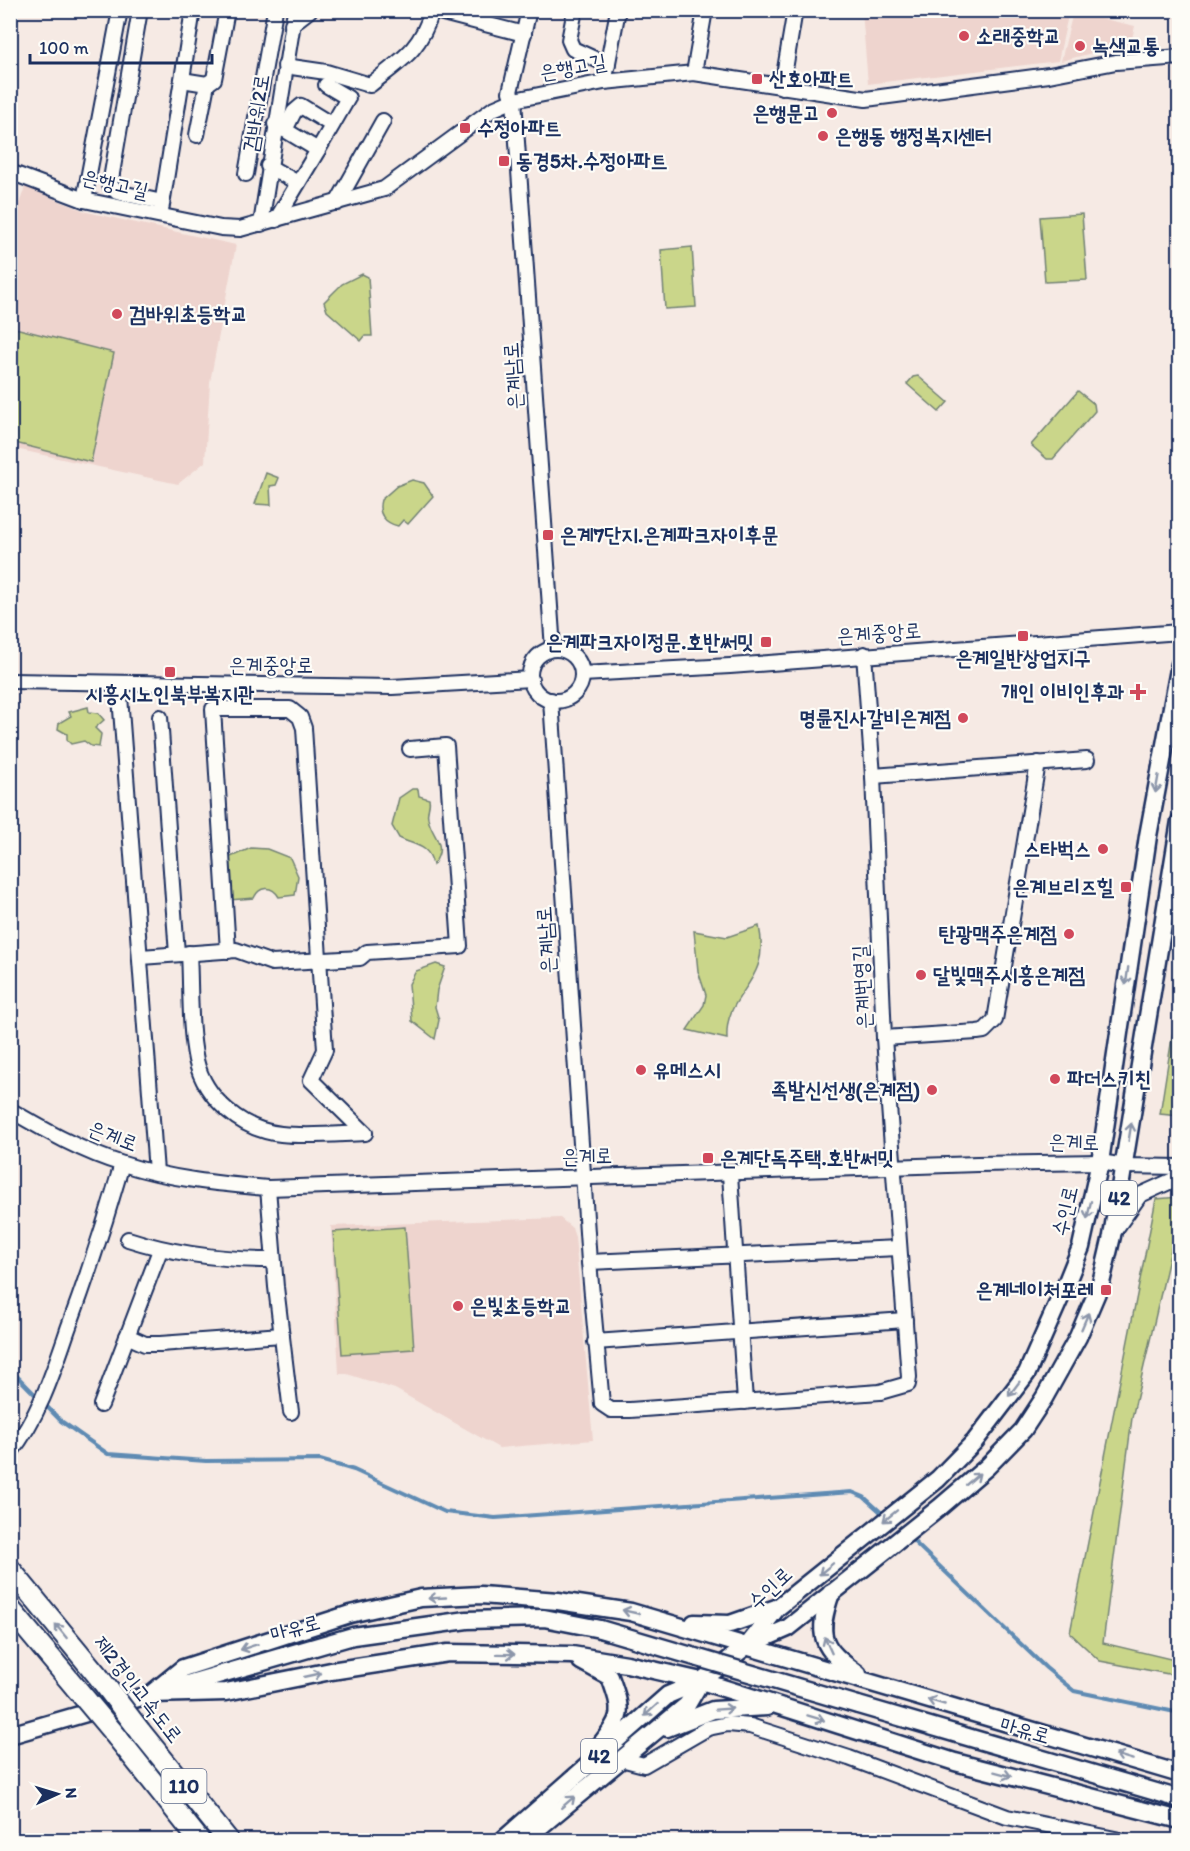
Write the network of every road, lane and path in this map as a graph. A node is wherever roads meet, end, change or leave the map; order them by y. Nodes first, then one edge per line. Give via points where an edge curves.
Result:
1 (120, 10) edge
2 (140, 10) edge
3 (193, 10) edge
4 (227, 10) edge
5 (275, 10) edge
6 (310, 10) edge
7 (529, 10) edge
8 (575, 10) edge
9 (618, 10) edge
10 (705, 10) edge
11 (795, 10) edge
12 (431, 11) edge
13 (293, 17) edge
14 (524, 34) junction
15 (1179, 57) edge
16 (608, 64) junction
17 (285, 66) junction
18 (694, 73) junction
19 (182, 80) junction
20 (604, 82) junction
21 (207, 84) junction
22 (326, 85) dead end
23 (782, 87) junction
24 (514, 99) junction
25 (383, 121) dead end
26 (332, 125) junction
27 (280, 127) junction
28 (197, 135) dead end
29 (318, 150) junction
30 (268, 166) junction
31 (10, 172) edge
32 (246, 174) dead end
33 (298, 183) junction
34 (84, 200) junction
35 (337, 203) junction
36 (161, 209) junction
37 (276, 219) junction
38 (261, 224) junction
39 (1179, 633) edge
40 (553, 649) junction
41 (864, 654) junction
42 (1179, 664) edge
43 (582, 674) junction
44 (531, 679) junction
45 (10, 681) edge
46 (119, 683) junction
47 (551, 700) junction
48 (160, 717) dead end
49 (410, 749) dead end
50 (1087, 760) dead end
51 (1038, 763) junction
52 (873, 776) junction
53 (1179, 821) edge
54 (228, 951) junction
55 (183, 954) junction
56 (141, 957) junction
57 (319, 959) junction
58 (884, 1038) junction
59 (10, 1110) edge
60 (1100, 1162) junction
61 (122, 1164) junction
62 (1125, 1166) junction
63 (893, 1167) junction
64 (1179, 1167) edge
65 (156, 1172) junction
66 (730, 1174) junction
67 (585, 1176) junction
68 (1179, 1177) edge
69 (268, 1188) junction
70 (1112, 1234) junction
71 (128, 1239) dead end
72 (899, 1248) junction
73 (160, 1250) junction
74 (735, 1257) junction
75 (273, 1260) junction
76 (589, 1262) junction
77 (905, 1320) junction
78 (741, 1331) junction
79 (282, 1335) junction
80 (127, 1336) junction
81 (595, 1342) junction
82 (745, 1402) junction
83 (101, 1406) dead end
84 (291, 1412) dead end
85 (10, 1453) edge
86 (10, 1569) edge
87 (831, 1593) junction
88 (777, 1608) junction
89 (10, 1609) edge
90 (657, 1619) junction
91 (748, 1645) junction
92 (570, 1655) junction
93 (701, 1681) junction
94 (868, 1682) junction
95 (151, 1694) junction
96 (780, 1707) junction
97 (10, 1735) edge
98 (650, 1736) junction
99 (621, 1759) junction
100 (1179, 1774) edge
101 (570, 1782) junction
102 (1179, 1799) edge
103 (1179, 1820) edge
104 (199, 1840) edge
105 (228, 1840) edge
106 (503, 1840) edge
107 (524, 1840) edge
108 (1120, 1840) edge

1 - 34 street
2 - 36 street via 110,185 117,192
3 - 19 street
4 - 21 street via 214,79
5 - 32 street
6 - 13 street
7 - 14 street, 은계남로
8 - 16 street via 569,40 573,49
9 - 16 street
10 - 18 street
11 - 23 street
12 - 14 street
12 - 17 street via 417,47 370,85 326,72
13 - 17 street, 검바위2로
14 - 24 street, 은계남로 via 510,92
15 - 23 street, 은행고길 via 1116,62 1049,75 866,99
16 - 20 street
17 - 27 street, 검바위2로
18 - 20 street, 은행고길
18 - 23 street, 은행고길
19 - 21 street
19 - 36 street
20 - 24 street, 은행고길
21 - 28 street
22 - 26 street via 348,98
24 - 35 street, 은행고길 via 493,108 384,189
24 - 40 street, 은계남로
25 - 35 street
26 - 27 street via 301,106
26 - 29 street
27 - 29 street
27 - 30 street, 검바위2로
29 - 33 street
30 - 33 street
30 - 38 street, 검바위2로
31 - 34 street, 은행고길
33 - 37 street
34 - 36 street, 은행고길
35 - 37 street, 은행고길
36 - 38 street, 은행고길 via 221,228
37 - 38 street, 은행고길
39 - 41 street, 은계중앙로
40 - 43 street via 576,658
40 - 44 street via 533,663
41 - 43 street, 은계중앙로
41 - 52 street, 은계번영길
42 -> 60 main road, 수인로 / 42 via 1148,836
43 - 47 street via 573,695
44 - 46 street, 은계중앙로 via 392,687
44 - 47 street via 538,693
45 - 46 street, 은계중앙로
46 - 56 street
47 - 67 street, 은계남로
48 - 55 street
49 - 57 street via 446,746 460,946
50 - 51 street
51 - 52 street
51 - 58 street, 은계번영길 via 995,1020 984,1031
52 - 58 street, 은계번영길
62 -> 53 main road, 수인로 / 42
54 - 55 street
54 - 57 street via 236,950 272,963
54 - 57 street via 213,709 290,709 300,717 304,728
55 - 56 street
55 - 57 street via 196,1058 210,1090 224,1107 255,1127 279,1134 364,1133 311,1080 325,1050
56 - 65 street
58 - 63 street
59 - 61 street, 은계로
60 - 62 street, 은계로
60 - 63 street, 은계로
60 -> 88 main road, 수인로 / 42 via 1081,1247 1027,1372 975,1441 938,1479
61 - 65 street, 은계로
61 - 85 street via 98,1248 55,1367 28,1431
62 - 64 street, 은계로
62 - 70 main road, 수인로 / 42
63 - 66 street, 은계로
63 - 72 street
65 - 69 street, 은계로
66 - 67 street, 은계로
66 - 74 street
67 - 69 street, 은계로
67 - 76 street, 은계남로
68 - 70 street via 1134,1200
69 - 75 street
87 -> 70 main road, 수인로 / 42 via 929,1517 1023,1430 1078,1337 1101,1283
71 - 73 street
72 - 74 street
72 - 77 street
73 - 75 street
73 - 80 street
74 - 76 street
74 - 78 street
75 - 79 street
76 - 81 street, 은계남로
77 - 78 street
77 - 82 street via 908,1384 880,1392
78 - 81 street
78 - 82 street
79 - 80 street via 160,1344 145,1344
79 - 84 street
80 - 83 street
81 - 82 street, 은계남로 via 600,1399 606,1408 630,1410
105 -> 86 highway, 제2경인고속도로 / 110, bridge
87 - 91 main road, 수인로 / 42 via 788,1628
94 -> 87 main road via 833,1656 824,1637 822,1620
88 - 90 main road via 730,1624
88 - 91 main road, 수인로 / 42
89 - 104 highway, 110, bridge
90 - 91 main road
90 -> 95 main road via 558,1601 481,1595 421,1598 350,1614 183,1668
91 - 93 main road, 수인로 / 42
91 - 94 main road
92 - 93 main road
95 -> 92 main road via 226,1692 448,1653
92 - 101 main road via 610,1677 620,1705 618,1721
93 - 96 main road
93 - 98 main road, 수인로 / 42 via 687,1705
93 -> 101 main road, 수인로 / 42 via 668,1695
100 -> 94 main road
95 - 97 main road, 마유로
95 - 102 main road, 마유로, bridge via 364,1634 467,1620 533,1618 600,1629
98 -> 96 main road via 713,1710
96 -> 103 main road via 955,1762
98 - 99 main road, 수인로 / 42
107 -> 99 main road, 수인로 / 42
99 - 108 street via 644,1765 708,1728 728,1724 750,1726 1007,1817
101 - 106 main road, 수인로 / 42

